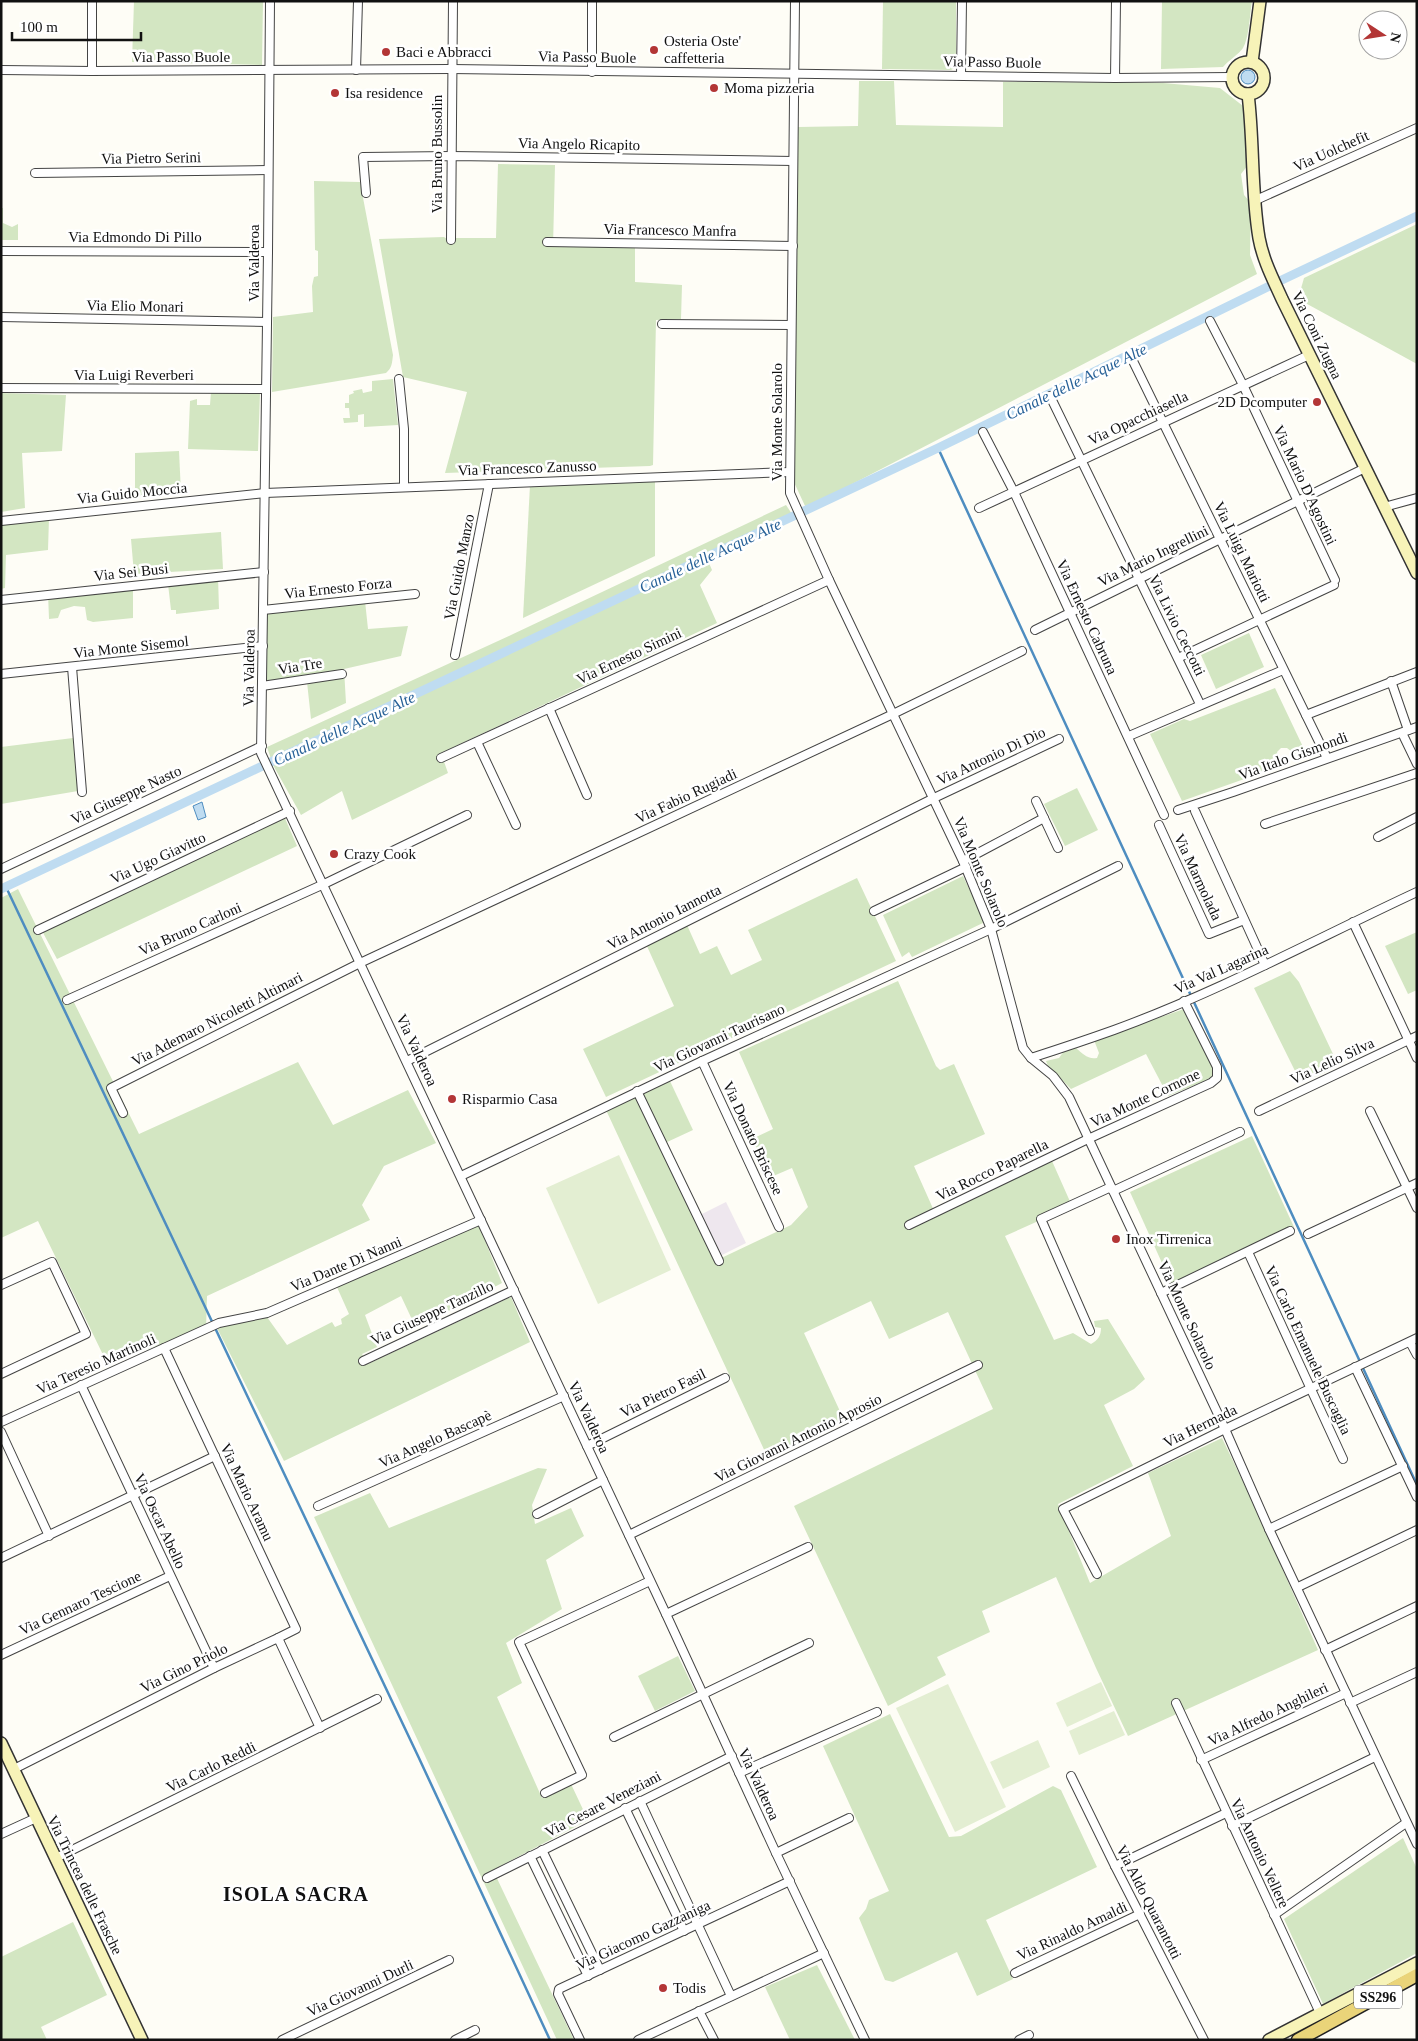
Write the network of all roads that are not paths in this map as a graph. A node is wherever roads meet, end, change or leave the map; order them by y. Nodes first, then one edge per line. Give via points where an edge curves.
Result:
1 (92, 1) edge
2 (270, 1) edge
3 (358, 1) edge
4 (453, 1) edge
5 (592, 1) edge
6 (795, 1) edge
7 (962, 1) edge
8 (1116, 1) edge
9 (1260, 1) edge
10 (1252, 62) junction
11 (451, 69) junction
12 (1, 70) edge
13 (268, 70) junction
14 (356, 70) junction
15 (92, 71) junction
16 (592, 72) junction
17 (794, 74) junction
18 (961, 75) junction
19 (1232, 77) junction
20 (1116, 78) junction
21 (1248, 94) junction
22 (1417, 128) edge
23 (451, 156) junction
24 (794, 161) junction
25 (268, 170) junction
26 (35, 173) dead end
27 (366, 193) dead end
28 (1256, 200) junction
29 (451, 240) dead end
30 (547, 242) dead end
31 (792, 246) junction
32 (1, 251) edge
33 (268, 252) junction
34 (1, 317) edge
35 (1210, 321) dead end
36 (267, 322) junction
37 (662, 324) dead end
38 (791, 325) junction
39 (1309, 355) junction
40 (1132, 359) dead end
41 (399, 379) dead end
42 (1243, 385) junction
43 (1, 388) edge
44 (266, 389) junction
45 (1050, 396) dead end
46 (1162, 422) junction
47 (983, 432) dead end
48 (1082, 460) junction
49 (1365, 468) junction
50 (790, 472) junction
51 (489, 484) junction
52 (404, 487) junction
53 (1014, 492) junction
54 (265, 493) junction
55 (1417, 498) edge
56 (1297, 501) junction
57 (1384, 507) junction
58 (979, 508) dead end
59 (1, 521) edge
60 (1220, 539) junction
61 (264, 572) junction
62 (1417, 574) edge
63 (1139, 579) junction
64 (829, 580) junction
65 (415, 594) dead end
66 (1, 600) edge
67 (263, 610) junction
68 (1069, 613) junction
69 (1260, 620) junction
70 (1035, 630) dead end
71 (263, 646) junction
72 (1022, 652) dead end
73 (455, 655) dead end
74 (1178, 658) junction
75 (72, 667) junction
76 (1282, 670) junction
77 (1417, 672) edge
78 (1, 674) edge
79 (342, 674) dead end
80 (1391, 681) junction
81 (262, 686) junction
82 (1200, 704) junction
83 (549, 708) junction
84 (893, 714) junction
85 (1306, 715) junction
86 (1417, 727) edge
87 (1406, 734) junction
88 (1128, 736) junction
89 (1059, 739) dead end
90 (477, 742) junction
91 (262, 749) junction
92 (441, 758) dead end
93 (1327, 758) junction
94 (1417, 764) edge
95 (1417, 773) edge
96 (82, 792) dead end
97 (587, 795) dead end
98 (934, 798) junction
99 (1036, 801) dead end
100 (1178, 810) dead end
101 (290, 811) junction
102 (1195, 811) dead end
103 (467, 815) dead end
104 (1164, 815) dead end
105 (1417, 817) edge
106 (1044, 818) junction
107 (1265, 824) dead end
108 (516, 825) dead end
109 (1159, 825) dead end
110 (1378, 837) dead end
111 (1058, 848) dead end
112 (964, 864) junction
113 (1118, 866) dead end
114 (1, 869) edge
115 (324, 884) junction
116 (1417, 892) edge
117 (874, 911) dead end
118 (1244, 920) junction
119 (1353, 922) junction
120 (991, 929) junction
121 (38, 930) dead end
122 (360, 962) junction
123 (1266, 965) junction
124 (66, 1000) dead end
125 (1184, 1001) junction
126 (1417, 1036) edge
127 (1408, 1040) junction
128 (1031, 1058) junction
129 (1417, 1058) edge
130 (407, 1061) junction
131 (702, 1061) junction
132 (637, 1091) junction
133 (1259, 1111) dead end
134 (1370, 1111) dead end
135 (123, 1113) dead end
136 (1240, 1132) dead end
137 (1088, 1139) junction
138 (460, 1176) junction
139 (1417, 1182) edge
140 (1407, 1187) junction
141 (1112, 1189) junction
142 (1417, 1208) edge
143 (482, 1220) junction
144 (909, 1225) dead end
145 (780, 1227) dead end
146 (1290, 1231) dead end
147 (1308, 1234) dead end
148 (1248, 1252) junction
149 (719, 1261) dead end
150 (1, 1285) edge
151 (514, 1290) junction
152 (1161, 1293) junction
153 (202, 1330) joint
154 (1090, 1331) dead end
155 (1413, 1340) edge
156 (164, 1348) junction
157 (1417, 1355) edge
158 (362, 1361) dead end
159 (978, 1366) dead end
160 (1356, 1367) junction
161 (1, 1374) edge
162 (725, 1378) dead end
163 (81, 1385) junction
164 (1311, 1388) junction
165 (564, 1396) junction
166 (1, 1422) edge
167 (1225, 1429) junction
168 (1, 1432) edge
169 (587, 1446) junction
170 (215, 1456) junction
171 (1344, 1459) dead end
172 (1402, 1466) junction
173 (603, 1480) junction
174 (133, 1496) junction
175 (1417, 1497) edge
176 (318, 1506) dead end
177 (537, 1514) dead end
178 (1269, 1529) junction
179 (1417, 1530) edge
180 (629, 1535) junction
181 (49, 1536) junction
182 (808, 1547) dead end
183 (1, 1558) edge
184 (1097, 1574) dead end
185 (170, 1576) junction
186 (650, 1581) junction
187 (1298, 1587) junction
188 (1417, 1606) edge
189 (666, 1614) junction
190 (278, 1638) junction
191 (809, 1643) dead end
192 (1325, 1650) junction
193 (1, 1655) edge
194 (214, 1668) junction
195 (1417, 1672) edge
196 (1346, 1693) junction
197 (703, 1694) junction
198 (377, 1699) dead end
199 (1176, 1703) dead end
200 (1350, 1703) junction
201 (878, 1712) dead end
202 (320, 1728) junction
203 (614, 1737) dead end
204 (1, 1743) edge
205 (732, 1756) junction
206 (1375, 1757) junction
207 (1201, 1760) junction
208 (14, 1769) junction
209 (739, 1774) junction
210 (1071, 1776) dead end
211 (544, 1793) dead end
212 (640, 1800) junction
213 (625, 1808) junction
214 (1226, 1813) junction
215 (36, 1818) junction
216 (849, 1818) dead end
217 (1406, 1824) junction
218 (1232, 1826) junction
219 (1, 1834) edge
220 (1417, 1844) edge
221 (542, 1850) junction
222 (776, 1853) junction
223 (530, 1856) junction
224 (56, 1858) junction
225 (1115, 1866) junction
226 (487, 1878) dead end
227 (790, 1881) junction
228 (1140, 1914) junction
229 (1274, 1915) junction
230 (698, 1925) junction
231 (684, 1931) junction
232 (824, 1953) junction
233 (449, 1960) dead end
234 (1417, 1963) edge
235 (600, 1970) junction
236 (1015, 1973) dead end
237 (1417, 1975) edge
238 (588, 1976) junction
239 (1417, 1981) edge
240 (731, 1996) junction
241 (699, 2011) junction
242 (1320, 2014) junction
243 (1339, 2018) junction
244 (475, 2030) dead end
245 (1030, 2035) dead end
246 (142, 2040) edge
247 (282, 2040) edge
248 (455, 2040) edge
249 (580, 2040) edge
250 (638, 2040) edge
251 (714, 2040) edge
252 (865, 2040) edge
253 (1019, 2040) edge
254 (1204, 2040) edge
255 (1269, 2040) edge
256 (1298, 2040) edge

1 - 15 street
2 - 13 street, Via Valderoa
3 - 14 street
4 - 11 street, Via Bruno Bussolin
5 - 16 street
6 - 17 street, Via Monte Solarolo
7 - 18 street
8 - 20 street
9 - 10 street
10 - 19 street via 1240,63
10 - 21 street via 1263,71 1264,82 1258,90
11 - 14 street, Via Passo Buole
11 - 16 street, Via Passo Buole
11 - 23 street, Via Bruno Bussolin
12 - 15 street, Via Passo Buole
13 - 14 street, Via Passo Buole
13 - 15 street, Via Passo Buole
13 - 25 street, Via Valderoa
16 - 17 street, Via Passo Buole
17 - 18 street, Via Passo Buole
17 - 24 street, Via Monte Solarolo
18 - 20 street, Via Passo Buole
19 - 20 street, Via Passo Buole
19 - 21 street via 1234,87
21 - 28 street, Via Coni Zugna
22 - 28 street, Via Uolchefit
23 - 24 street, Via Angelo Ricapito
23 - 27 street, Via Angelo Ricapito via 363,157
23 - 29 street, Via Bruno Bussolin
24 - 31 street, Via Monte Solarolo
25 - 26 street, Via Pietro Serini
25 - 33 street, Via Valderoa
28 - 39 street, Via Coni Zugna via 1259,238 1270,271
30 - 31 street, Via Francesco Manfra
31 - 38 street, Via Monte Solarolo
32 - 33 street, Via Edmondo Di Pillo
33 - 36 street, Via Valderoa
34 - 36 street, Via Elio Monari
35 - 42 street, Via Mario D'Agostini
36 - 44 street, Via Valderoa
37 - 38 street
38 - 50 street, Via Monte Solarolo
39 - 42 street, Via Opacchiasella
39 - 49 street, Via Coni Zugna
40 - 46 street, Via Luigi Mariotti
41 - 52 street via 404,429
42 - 46 street, Via Opacchiasella
42 - 56 street, Via Mario D'Agostini
43 - 44 street, Via Luigi Reverberi
44 - 54 street, Via Valderoa
45 - 48 street, Via Livio Ceccotti
46 - 48 street, Via Opacchiasella
46 - 60 street, Via Luigi Mariotti
47 - 53 street, Via Ernesto Cabruna
48 - 53 street, Via Opacchiasella
48 - 63 street, Via Livio Ceccotti
49 - 56 street, Via Mario Ingrellini
49 - 57 street, Via Coni Zugna
50 - 51 street, Via Francesco Zanusso
50 - 64 street, Via Monte Solarolo via 790,493
51 - 52 street, Via Francesco Zanusso
51 - 73 street, Via Guido Manzo
52 - 54 street, Via Francesco Zanusso
53 - 58 street, Via Opacchiasella
53 - 68 street, Via Ernesto Cabruna
54 - 59 street, Via Guido Moccia
54 - 61 street, Via Valderoa
55 - 57 street
56 - 60 street, Via Mario Ingrellini
56 - 69 street, Via Mario D'Agostini via 1334,582
57 - 62 street, Via Coni Zugna
60 - 63 street, Via Mario Ingrellini
60 - 69 street, Via Luigi Mariotti
61 - 66 street, Via Sei Busi
61 - 67 street, Via Valderoa
63 - 68 street, Via Mario Ingrellini
63 - 74 street, Via Livio Ceccotti
64 - 83 street, Via Ernesto Simini
64 - 84 street, Via Monte Solarolo
65 - 67 street, Via Ernesto Forza
67 - 71 street, Via Valderoa
68 - 70 street, Via Mario Ingrellini
68 - 88 street, Via Ernesto Cabruna
69 - 74 street
69 - 76 street, Via Luigi Mariotti
71 - 75 street, Via Monte Sisemol
71 - 81 street, Via Valderoa
72 - 84 street, Via Fabio Rugiadi
74 - 82 street, Via Livio Ceccotti
75 - 78 street, Via Monte Sisemol
75 - 96 street
76 - 82 street
76 - 85 street, Via Luigi Mariotti
77 - 80 street
79 - 81 street, Via Tre
80 - 85 street
80 - 87 street
81 - 91 street, Via Valderoa
82 - 88 street
83 - 90 street, Via Ernesto Simini
83 - 97 street
84 - 98 street, Via Monte Solarolo
84 - 122 street, Via Fabio Rugiadi
85 - 93 street, Via Luigi Mariotti
86 - 87 street, Via Italo Gismondi
87 - 93 street, Via Italo Gismondi
87 - 94 street
88 - 104 street, Via Ernesto Cabruna
89 - 98 street, Via Antonio Di Dio
90 - 92 street, Via Ernesto Simini
90 - 108 street
91 - 101 street, Via Valderoa
91 - 114 street, Via Giuseppe Nasto
93 - 100 street, Via Italo Gismondi
95 - 107 street
98 - 112 street, Via Monte Solarolo
98 - 130 street, Via Antonio Iannotta
99 - 106 street
101 - 115 street, Via Valderoa
101 - 121 street, Via Ugo Giavitto
102 - 118 street, Via Marmolada
103 - 115 street, Via Bruno Carloni
105 - 110 street
106 - 111 street
106 - 112 street
109 - 118 street, Via Marmolada via 1209,934
112 - 117 street
112 - 120 street, Via Monte Solarolo
113 - 120 street, Via Giovanni Taurisano
115 - 122 street, Via Valderoa
115 - 124 street, Via Bruno Carloni
116 - 119 street, Via Val Lagarina
118 - 123 street, Via Marmolada
119 - 123 street, Via Val Lagarina
119 - 127 street
120 - 128 street, Via Monte Solarolo via 1024,1048
120 - 131 street, Via Giovanni Taurisano
122 - 130 street, Via Valderoa
122 - 135 street, Via Ademaro Nicoletti Altimari via 111,1088
123 - 125 street, Via Val Lagarina
125 - 128 street, Via Val Lagarina via 1114,1030
125 - 137 street, Via Monte Cornone via 1216,1067 1217,1078
126 - 127 street, Via Lelio Silva
127 - 129 street
127 - 133 street, Via Lelio Silva
128 - 137 street, Via Monte Solarolo via 1053,1076 1069,1096
130 - 138 street, Via Valderoa
131 - 132 street, Via Giovanni Taurisano
131 - 145 street, Via Donato Briscese
132 - 138 street, Via Giovanni Taurisano
132 - 149 street
134 - 140 street
136 - 141 street
137 - 141 street, Via Monte Solarolo
137 - 144 street, Via Rocco Paparella
138 - 143 street, Via Valderoa
139 - 140 street
140 - 142 street
140 - 147 street
141 - 152 street, Via Monte Solarolo
141 - 154 street via 1041,1219
143 - 151 street, Via Valderoa
143 - 153 street, Via Dante Di Nanni via 267,1313
146 - 148 street
148 - 152 street
148 - 164 street, Via Carlo Emanuele Buscaglia
150 - 161 street via 52,1262 86,1334
151 - 158 street, Via Giuseppe Tanzillo
151 - 165 street, Via Valderoa
152 - 167 street, Via Monte Solarolo
153 - 156 street, Via Teresio Martinoli
155 - 157 street
155 - 160 street, Via Hermada
156 - 163 street, Via Teresio Martinoli
156 - 170 street, Via Mario Aramu
159 - 180 street, Via Giovanni Antonio Aprosio
160 - 164 street, Via Hermada
160 - 172 street
162 - 169 street, Via Pietro Fasil
163 - 166 street, Via Teresio Martinoli
163 - 174 street, Via Oscar Abello
164 - 167 street, Via Hermada
164 - 171 street, Via Carlo Emanuele Buscaglia
165 - 169 street, Via Valderoa
165 - 176 street, Via Angelo Bascapè
167 - 178 street, Via Monte Solarolo
167 - 184 street, Via Hermada via 1063,1509
168 - 181 street
169 - 173 street, Via Valderoa
170 - 174 street
170 - 190 street, Via Mario Aramu via 296,1630
172 - 175 street
172 - 178 street
173 - 177 street
173 - 180 street, Via Valderoa
174 - 181 street
174 - 185 street, Via Oscar Abello
178 - 187 street, Via Monte Solarolo
179 - 187 street
180 - 186 street, Via Valderoa
181 - 183 street
182 - 189 street
185 - 193 street, Via Gennaro Tescione
185 - 194 street, Via Oscar Abello
186 - 189 street, Via Valderoa
186 - 211 street via 519,1642 582,1775
187 - 192 street, Via Monte Solarolo
188 - 192 street
189 - 197 street, Via Valderoa
190 - 194 street, Via Gino Priolo
190 - 202 street
191 - 197 street
192 - 196 street, Via Monte Solarolo
194 - 208 street, Via Gino Priolo
195 - 200 street
196 - 200 street, Via Monte Solarolo
196 - 207 street, Via Alfredo Anghileri
197 - 203 street
197 - 205 street, Via Valderoa
198 - 202 street, Via Carlo Reddi
199 - 207 street, Via Antonio Vellere
200 - 206 street, Via Monte Solarolo
201 - 209 street
202 - 224 street, Via Carlo Reddi
204 - 208 street, Via Trincea delle Frasche
205 - 209 street, Via Valderoa
205 - 212 street, Via Cesare Veneziani
206 - 217 street, Via Monte Solarolo
206 - 218 street
207 - 214 street, Via Antonio Vellere
208 - 215 street, Via Trincea delle Frasche
209 - 222 street, Via Valderoa
210 - 225 street, Via Aldo Quarantotti
212 - 213 street, Via Cesare Veneziani
212 - 230 street
213 - 221 street, Via Cesare Veneziani
213 - 231 street
214 - 218 street, Via Antonio Vellere
214 - 225 street
215 - 219 street
215 - 224 street, Via Trincea delle Frasche
216 - 222 street
217 - 220 street, Via Monte Solarolo
217 - 229 street
218 - 229 street, Via Antonio Vellere
221 - 223 street, Via Cesare Veneziani
221 - 235 street
222 - 227 street, Via Valderoa
223 - 226 street, Via Cesare Veneziani
223 - 238 street
224 - 246 street, Via Trincea delle Frasche
225 - 228 street, Via Aldo Quarantotti
227 - 230 street, Via Giacomo Gazzaniga
227 - 232 street, Via Valderoa
228 - 236 street, Via Rinaldo Amaldi
228 - 254 street, Via Aldo Quarantotti
229 - 242 street, Via Antonio Vellere
230 - 231 street, Via Giacomo Gazzaniga
230 - 240 street
231 - 235 street, Via Giacomo Gazzaniga
232 - 240 street
232 - 252 street, Via Valderoa
233 - 247 street, Via Giovanni Durli
234 - 242 street
235 - 238 street, Via Giacomo Gazzaniga
237 - 243 main road, SS296
238 - 249 street, Via Giacomo Gazzaniga via 558,1991
239 - 243 main road, SS296
240 - 241 street
241 - 250 street
241 - 251 street
242 - 255 street
243 - 256 main road, SS296
244 - 248 street
245 - 253 street

